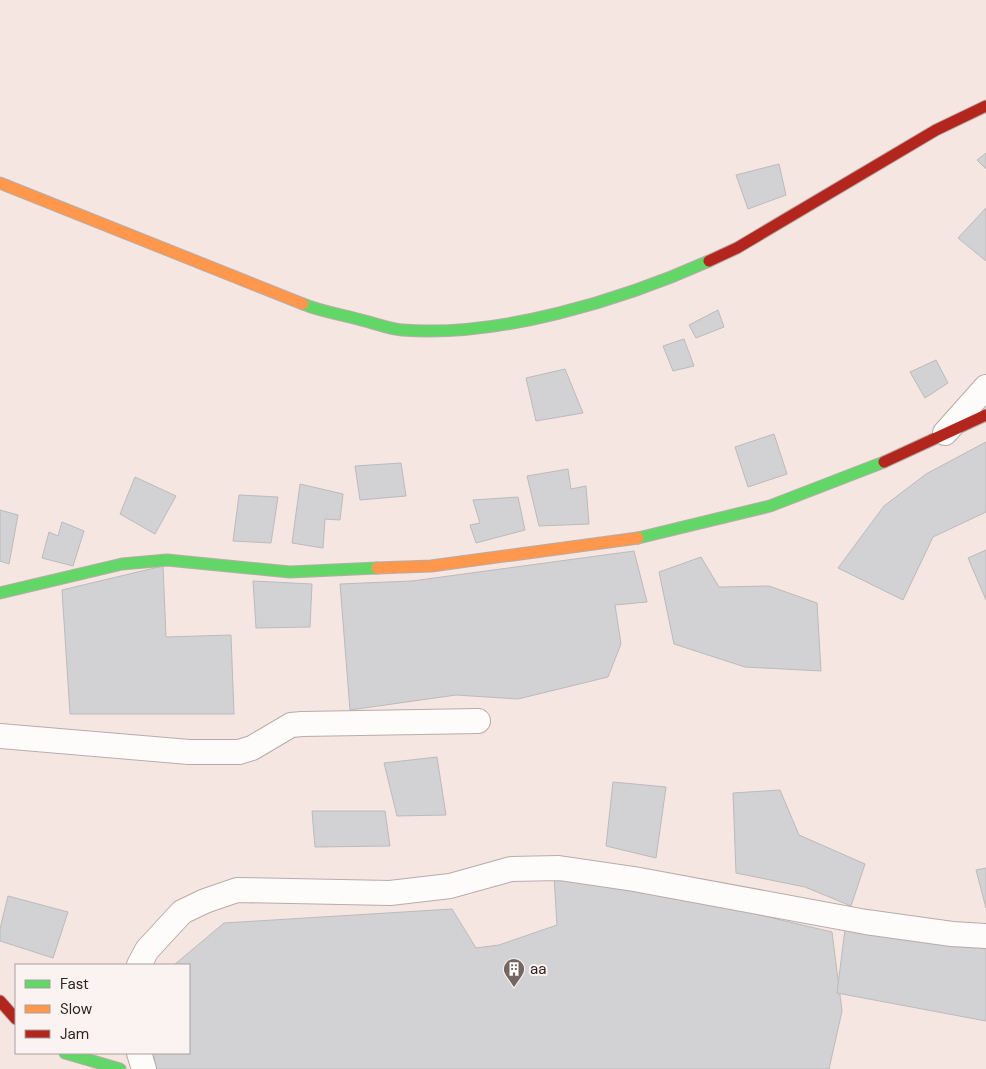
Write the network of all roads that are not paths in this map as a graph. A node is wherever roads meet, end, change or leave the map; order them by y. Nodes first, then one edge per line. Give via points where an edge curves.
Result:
1 (986, 106) edge
2 (0, 183) edge
3 (986, 387) edge
4 (986, 415) edge
5 (942, 436) junction
6 (0, 593) edge
7 (478, 721) dead end
8 (0, 736) edge
9 (986, 936) edge
10 (140, 964) edge
11 (0, 1001) edge
12 (15, 1018) edge
13 (70, 1054) edge
14 (139, 1054) edge
15 (118, 1063) edge
16 (144, 1069) edge

1 - 2 street via 936,130 738,248 671,278 595,304 500,325 443,330 401,330 308,306
3 - 5 street
4 - 5 street
5 - 6 street via 836,482 770,506 643,537 431,566 290,572 167,560 122,564
7 - 8 street via 302,724 291,726 239,752 189,752
9 - 10 street via 866,922 558,868 511,869 450,886 390,893 237,890 182,912 147,950
11 - 12 street
13 - 15 street
14 - 16 street

